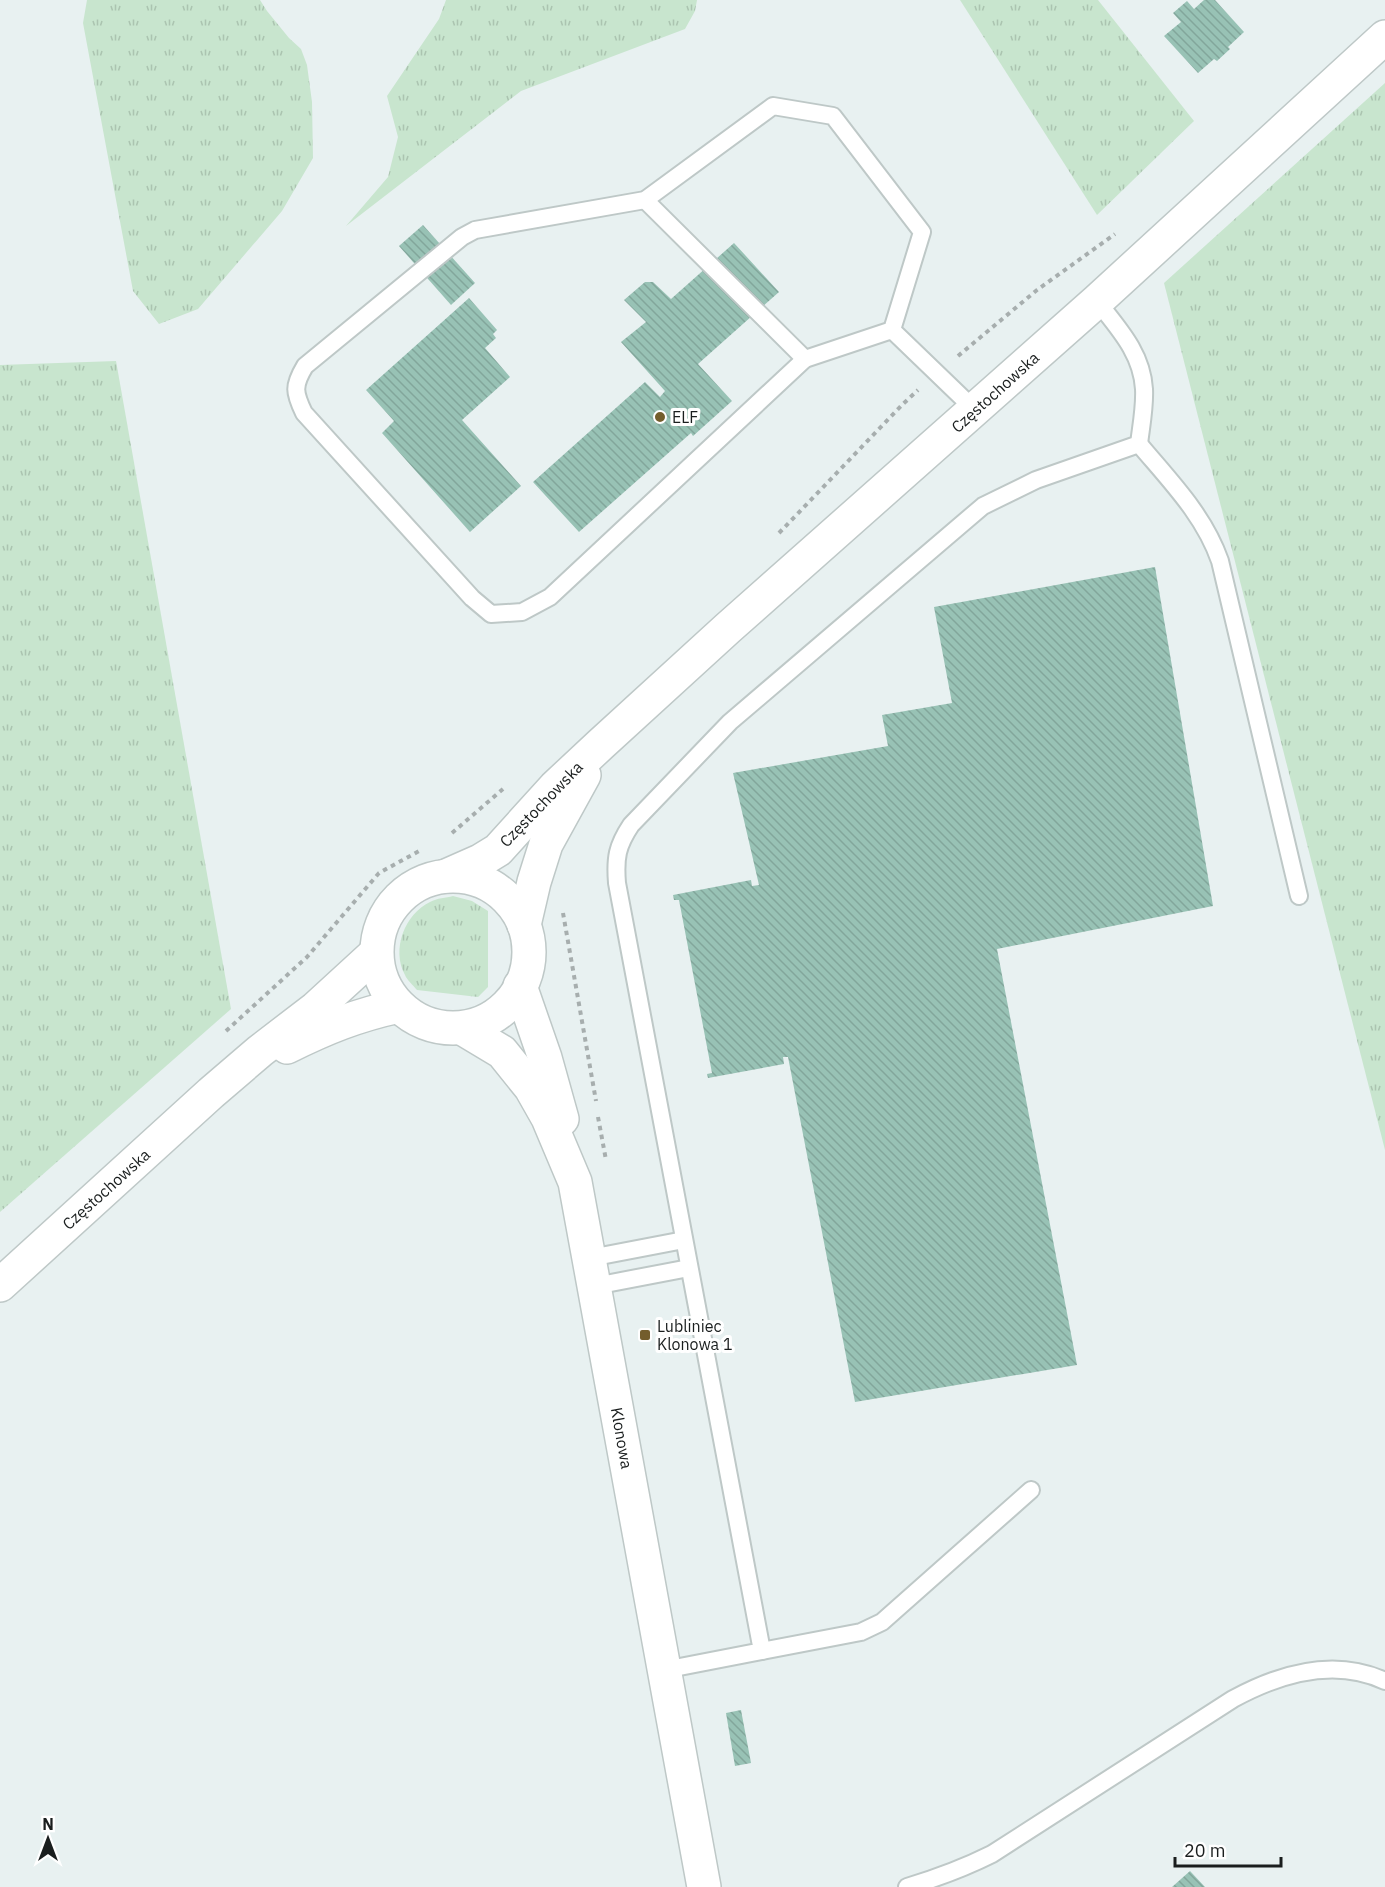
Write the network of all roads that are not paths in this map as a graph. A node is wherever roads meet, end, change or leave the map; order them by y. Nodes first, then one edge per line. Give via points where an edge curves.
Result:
1 (1385, 37) edge
2 (645, 200) junction
3 (1097, 300) junction
4 (892, 330) junction
5 (805, 360) junction
6 (975, 410) junction
7 (1139, 444) junction
8 (600, 744) junction
9 (446, 876) junction
10 (1299, 896) dead end
11 (524, 925) junction
12 (376, 953) junction
13 (520, 986) junction
14 (399, 1006) junction
15 (462, 1028) junction
16 (211, 1093) junction
17 (575, 1182) junction
18 (684, 1240) junction
19 (689, 1268) junction
20 (592, 1272) junction
21 (0, 1285) edge
22 (1031, 1490) dead end
23 (762, 1651) junction
24 (664, 1670) junction
25 (1385, 1682) edge
26 (704, 1887) edge
27 (907, 1887) edge

1 - 3 main road, Częstochowska
2 - 4 lane via 772,106 833,116 922,231
2 - 5 lane
2 - 5 lane via 475,230 305,366 296,380 296,396 304,413 472,598 491,614 522,612 550,597
3 - 6 main road, Częstochowska
3 - 7 lane via 1132,346 1141,367 1145,390
4 - 5 lane
4 - 6 lane
6 - 8 main road, Częstochowska
7 - 10 lane via 1190,505 1214,542
7 - 18 lane via 1036,480 984,506 730,722 620,841 615,863 617,883
8 - 9 main road, Częstochowska via 498,850
8 - 11 main road, Częstochowska via 546,844
9 - 11 main road via 471,877 493,887 512,903
9 - 12 main road via 424,881 389,910
11 - 13 main road via 530,949
12 - 14 main road via 380,975
12 - 16 main road, Częstochowska via 316,1008
13 - 15 main road via 498,1014
13 - 17 main road via 545,1058
14 - 15 main road via 428,1024
14 - 16 main road, Częstochowska via 364,1014 315,1033 265,1058
15 - 17 main road, Klonowa via 502,1052 531,1088
16 - 21 main road, Częstochowska
17 - 20 main road, Klonowa
18 - 19 lane
18 - 20 lane
19 - 20 lane
19 - 23 lane
20 - 24 main road, Klonowa
22 - 23 lane via 882,1622 861,1632
23 - 24 lane
24 - 26 main road, Klonowa
25 - 27 lane via 1351,1670 1319,1670 1260,1684 992,1854 968,1867

